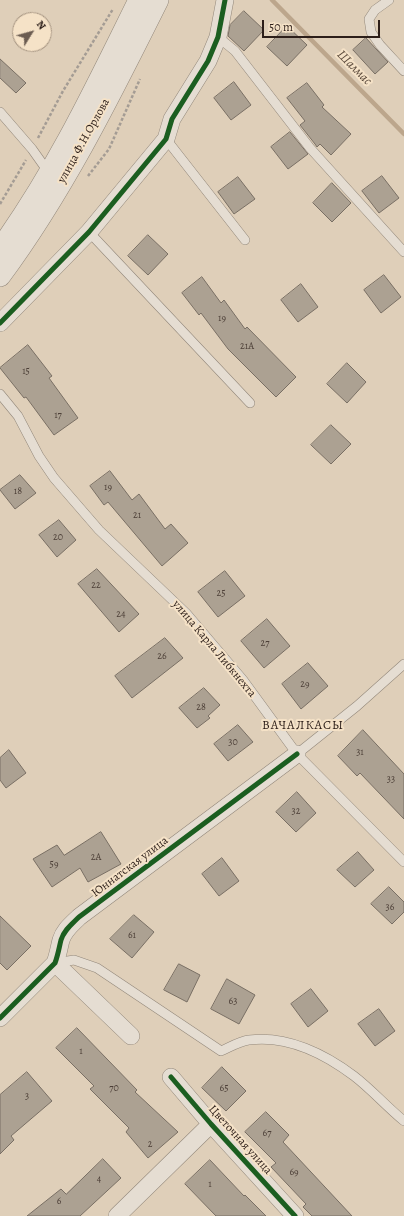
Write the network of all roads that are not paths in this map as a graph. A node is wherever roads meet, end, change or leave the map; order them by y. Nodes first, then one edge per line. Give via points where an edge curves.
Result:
1 (139, 0) edge
2 (158, 0) edge
3 (225, 0) edge
4 (389, 0) edge
5 (218, 38) junction
6 (404, 71) edge
7 (0, 112) edge
8 (166, 138) junction
9 (49, 173) junction
10 (89, 232) junction
11 (245, 240) dead end
12 (0, 249) edge
13 (404, 252) edge
14 (0, 276) edge
15 (0, 323) edge
16 (0, 394) edge
17 (250, 403) dead end
18 (404, 664) edge
19 (297, 754) junction
20 (404, 862) edge
21 (55, 963) junction
22 (0, 1018) edge
23 (131, 1036) dead end
24 (171, 1076) dead end
25 (404, 1121) edge
26 (211, 1124) junction
27 (117, 1216) edge
28 (295, 1216) edge

1 - 9 street, улица Ф.Н.Орлова via 93,94
2 - 14 street, улица Ф.Н.Орлова via 60,185
3 - 5 street
4 - 6 lane via 375,10 369,19 371,32
5 - 8 street via 208,61 172,119
5 - 13 lane via 235,51 310,148
7 - 9 lane
8 - 10 street
8 - 11 lane
9 - 12 street, улица Ф.Н.Орлова
10 - 15 street
10 - 17 lane
16 - 19 lane, улица Карла Либкнехта via 18,416 54,478 99,530 186,613 243,680
18 - 19 lane
19 - 20 lane, улица Карла Либкнехта
19 - 21 street, Юннатская улица via 79,917 66,930 60,941 60,952
21 - 22 street
21 - 23 street
21 - 25 lane via 74,960 97,968 221,1051 248,1040 274,1039 296,1044 354,1076
24 - 26 street, Цветочная улица
26 - 27 street
26 - 28 street, Цветочная улица

